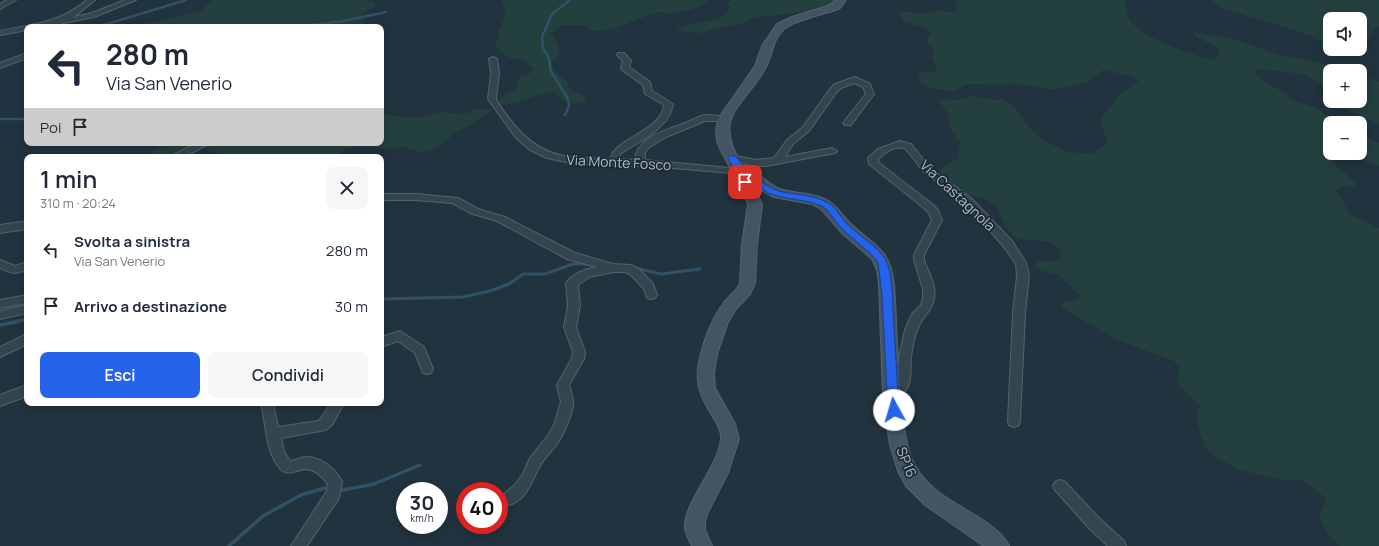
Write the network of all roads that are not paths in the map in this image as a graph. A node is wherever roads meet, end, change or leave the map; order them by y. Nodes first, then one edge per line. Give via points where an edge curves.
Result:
1 (12, 0) edge
2 (91, 0) edge
3 (132, 0) edge
4 (841, 0) edge
5 (0, 7) edge
6 (49, 24) joint
7 (24, 29) edge
8 (0, 33) edge
9 (621, 55) dead end
10 (24, 56) edge
11 (493, 59) dead end
12 (0, 66) edge
13 (724, 118) junction
14 (848, 123) dead end
15 (199, 146) edge
16 (832, 151) dead end
17 (182, 154) edge
18 (732, 158) junction
19 (778, 160) junction
20 (640, 162) junction
21 (614, 163) junction
22 (740, 172) junction
23 (384, 197) edge
24 (24, 225) edge
25 (0, 229) edge
26 (0, 264) edge
27 (24, 268) edge
28 (613, 268) junction
29 (651, 295) dead end
30 (24, 300) edge
31 (0, 304) edge
32 (24, 310) edge
33 (0, 315) edge
34 (24, 340) edge
35 (384, 341) edge
36 (0, 352) edge
37 (427, 369) dead end
38 (24, 391) edge
39 (892, 396) junction
40 (0, 401) edge
41 (268, 406) edge
42 (336, 406) edge
43 (1014, 421) dead end
44 (273, 434) junction
45 (1060, 486) dead end
46 (510, 498) dead end
47 (298, 546) edge
48 (702, 546) edge
49 (999, 546) edge
50 (1119, 546) edge

1 - 5 street
2 - 6 street via 77,13
3 - 6 street via 94,15
4 - 13 street via 832,8 781,26 767,46 761,66
7 - 8 street
9 - 21 street via 627,61 624,68 647,84 648,92 670,106 658,123 616,153
10 - 12 street
11 - 21 street, Via Monte Fosco via 495,73 492,99 529,145 560,159
13 - 18 street via 722,138
13 - 20 street via 706,118 656,138 641,151
14 - 19 street via 870,94 867,86 855,80 838,86 833,91 806,130 790,142
15 - 17 street
16 - 19 street
18 - 19 street via 756,163
18 - 22 street
18 - 39 street, SP16 / SP16 via 754,180 771,191 825,204 844,226 882,261 887,295
20 - 21 street, Via Monte Fosco
20 - 22 street, Via Monte Fosco
22 - 48 street via 755,205 749,250 749,274 746,287 725,312 710,351 707,367 705,380 708,391 724,420 730,439 719,473 695,521 695,530
23 - 28 street via 454,200 474,211 501,219 571,256
24 - 25 street
26 - 27 street via 14,270
28 - 29 street via 627,268 635,272 649,287
28 - 46 street via 586,273 572,283 574,306 570,327 579,352 578,359 563,385 567,402 564,414 554,438 535,462 520,490
30 - 31 street
32 - 33 street
34 - 36 street
35 - 37 street via 400,336 420,350
38 - 40 street
39 - 43 street, Via Castagnola via 903,384 911,330 916,317 926,307 929,298 929,289 919,255 937,220 928,206 874,164 873,158 881,151 900,144 910,148 927,170 968,202 1008,244 1021,263 1023,276
39 - 49 street, SP16 / SP16 via 902,458 913,480 924,493
41 - 44 street
42 - 44 street via 327,421 320,426
44 - 47 street via 284,464 288,467 306,462 318,466 335,482 334,493
45 - 50 street

